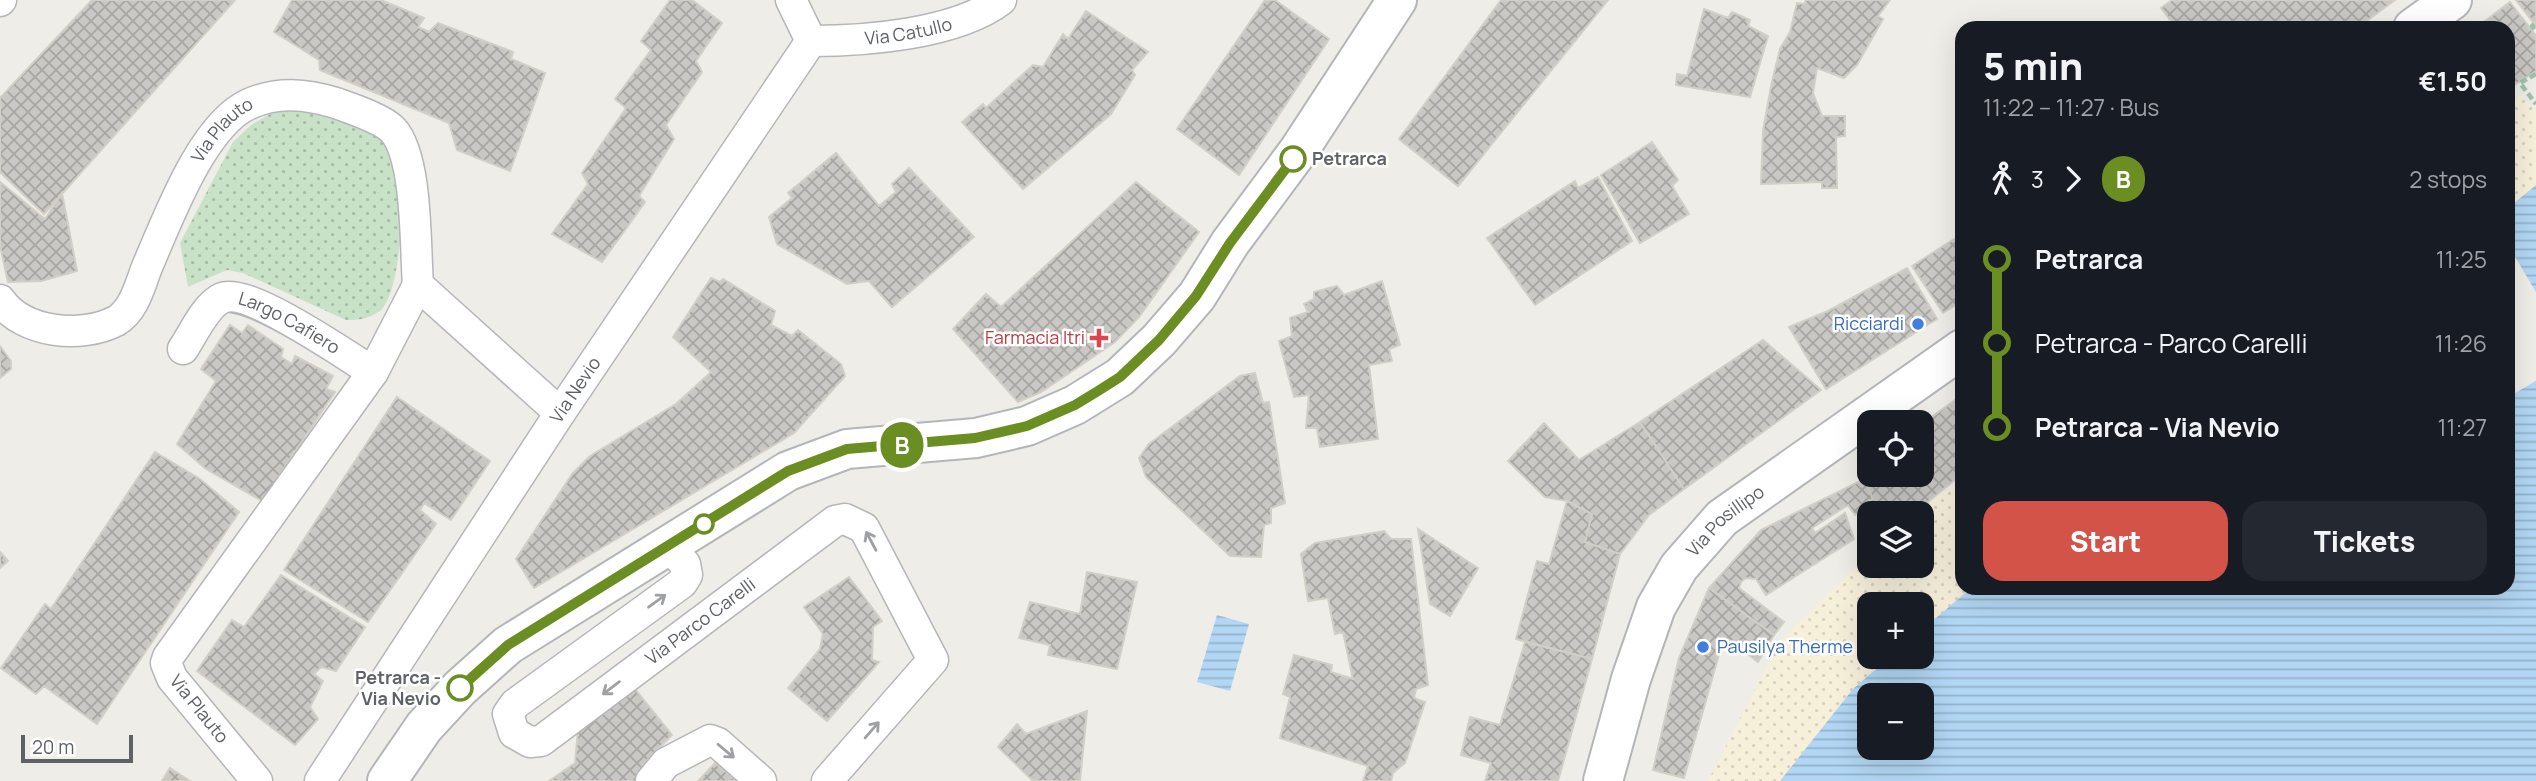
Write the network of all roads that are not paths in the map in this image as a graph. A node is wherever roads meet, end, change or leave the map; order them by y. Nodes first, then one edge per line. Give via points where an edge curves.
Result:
1 (791, 0) edge
2 (1001, 0) edge
3 (1398, 0) edge
4 (2452, 0) edge
5 (2423, 21) edge
6 (811, 41) junction
7 (418, 285) junction
8 (0, 300) edge
9 (183, 349) dead end
10 (1955, 354) edge
11 (373, 372) junction
12 (560, 413) junction
13 (669, 547) junction
14 (257, 781) edge
15 (320, 781) edge
16 (387, 781) edge
17 (651, 781) edge
18 (761, 781) edge
19 (827, 781) edge
20 (1603, 781) edge

1 - 6 street
2 - 6 street, Via Catullo via 950,24 860,41
3 - 13 street via 1196,296 1120,377 1075,405 1027,426 975,438 847,449 788,471
4 - 5 street
6 - 12 street, Via Nevio
7 - 8 street, Via Plauto via 410,168 393,130 356,109 309,94 277,95 247,104 209,138 131,307 116,320 72,330 47,328 9,314
7 - 11 street, Via Plauto
7 - 12 street
9 - 11 street, Largo Cafiero via 213,305 236,295 300,326
10 - 20 street, Via Posillipo via 1722,518 1679,567 1656,607
11 - 14 street, Via Plauto via 166,663 172,678
12 - 15 street, Via Nevio
13 - 16 street via 508,645 424,727
19 -> 13 street, Via Parco Carelli via 933,660 864,528 845,519 835,521 541,741 530,742 514,733 509,714 515,704 682,583 687,575 685,564
17 -> 18 street via 666,763 710,740

